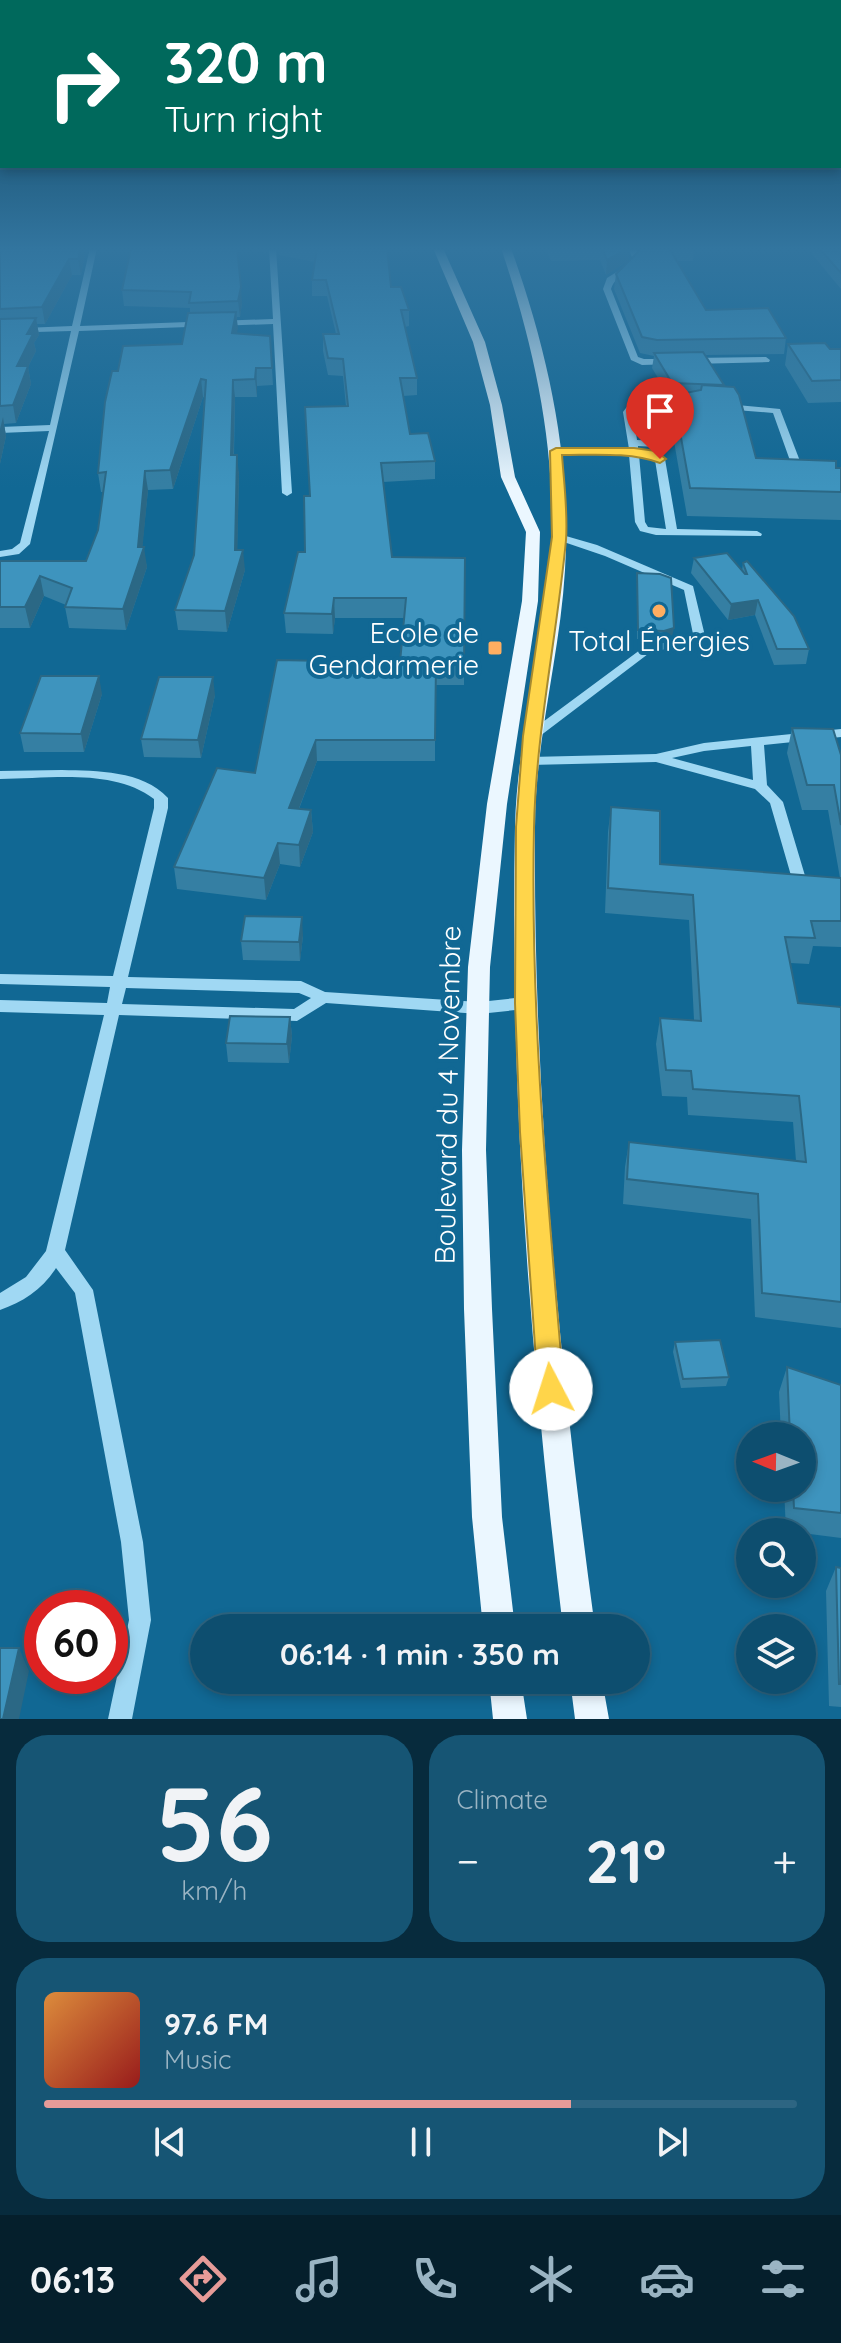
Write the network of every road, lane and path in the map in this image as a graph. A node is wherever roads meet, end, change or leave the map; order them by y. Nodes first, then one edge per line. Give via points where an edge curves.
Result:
1 (96, 328) edge
2 (277, 328) edge
3 (474, 328) edge
4 (531, 328) edge
5 (622, 328) edge
6 (76, 329) junction
7 (0, 331) edge
8 (766, 360) dead end
9 (708, 410) junction
10 (54, 428) junction
11 (0, 430) edge
12 (633, 448) junction
13 (556, 451) junction
14 (798, 469) edge
15 (287, 493) dead end
16 (672, 532) junction
17 (757, 534) dead end
18 (559, 537) junction
19 (0, 554) edge
20 (841, 733) edge
21 (532, 736) junction
22 (757, 740) junction
23 (656, 758) junction
24 (530, 761) junction
25 (0, 775) edge
26 (760, 786) junction
27 (799, 879) edge
28 (0, 979) edge
29 (119, 982) junction
30 (323, 997) junction
31 (525, 1003) junction
32 (0, 1006) edge
33 (479, 1008) junction
34 (112, 1010) junction
35 (55, 1252) junction
36 (0, 1302) edge
37 (497, 1614) edge
38 (577, 1614) edge
39 (507, 1694) edge
40 (588, 1694) edge
41 (120, 1719) edge
42 (510, 1719) edge
43 (592, 1719) edge

1 - 6 street
2 - 15 street
3 - 33 main road, Boulevard du 4 Novembre via 496,405 508,477 533,532 530,601 497,804
4 - 13 main road
5 - 8 street via 634,358
6 - 7 street
6 - 10 street
9 - 12 street via 664,417 665,440
9 - 12 street via 632,406 628,412
9 - 14 street via 771,408 780,416
10 - 11 street
10 - 19 street via 25,544
12 - 13 street
12 - 16 street via 660,459
12 - 16 street via 640,522 644,529
13 - 18 main road
16 - 17 street
18 - 21 main road
18 - 21 street via 597,546 644,576 689,588 699,636 645,646
20 - 22 street
21 - 24 main road
22 - 23 street
22 - 26 street
23 - 24 street
23 - 26 street
24 - 31 main road via 525,802
25 - 29 street via 123,778 141,782 161,798
26 - 27 street via 776,802
28 - 29 street
29 - 30 street via 301,987
29 - 34 street
30 - 33 street
30 - 34 street via 297,1015
31 - 33 street
31 - 38 main road via 542,1294
32 - 34 street
33 - 37 main road, Boulevard du 4 Novembre via 474,1150 478,1309 487,1517
34 - 35 street
35 - 36 street via 43,1276
35 - 41 street via 84,1290 132,1542 140,1620
39 - 42 main road
40 - 43 main road

